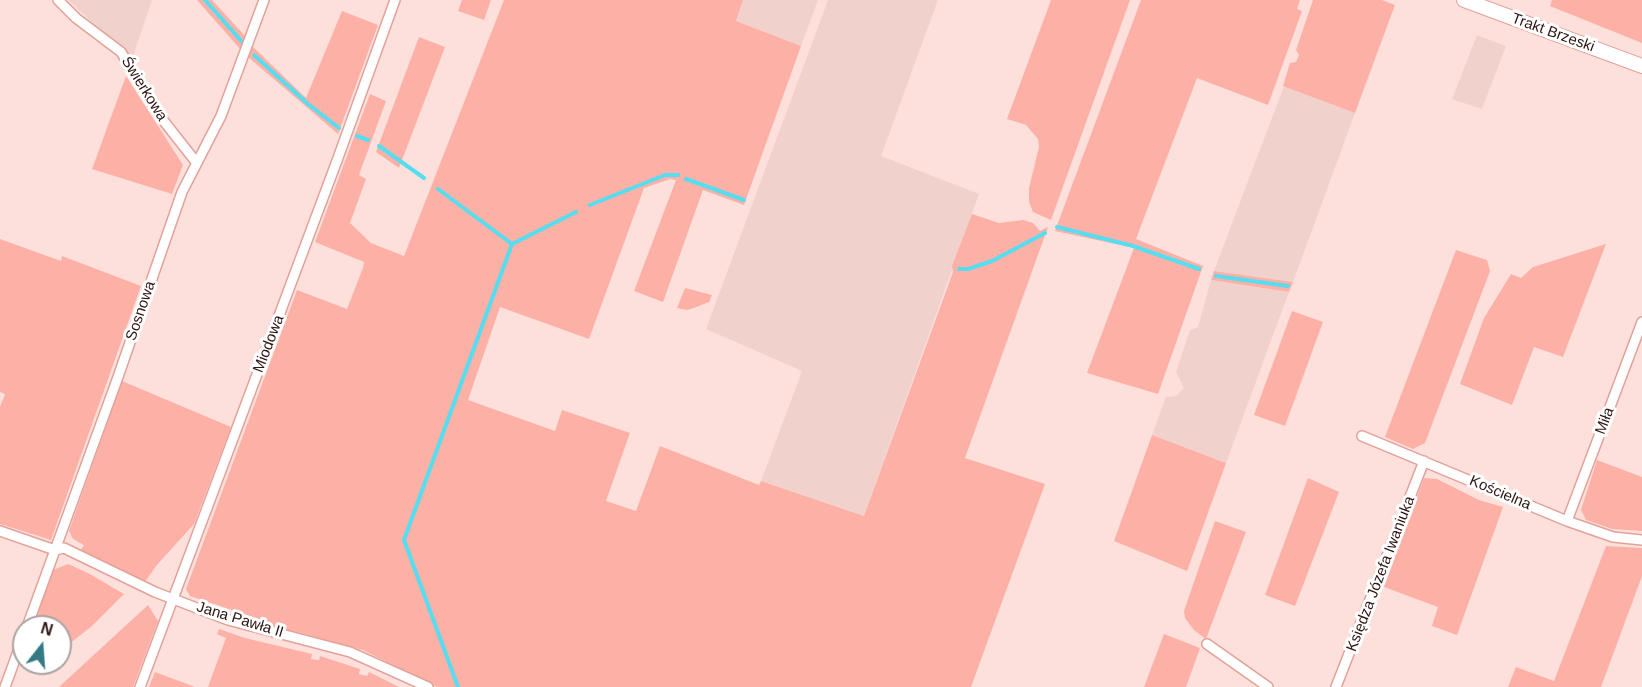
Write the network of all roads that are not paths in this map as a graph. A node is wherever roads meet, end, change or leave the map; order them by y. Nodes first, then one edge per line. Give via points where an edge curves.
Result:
1 (58, 0) edge
2 (264, 0) edge
3 (395, 0) edge
4 (1464, 0) edge
5 (1642, 66) edge
6 (196, 162) junction
7 (1642, 322) edge
8 (1362, 435) dead end
9 (1424, 461) junction
10 (1567, 521) junction
11 (0, 531) edge
12 (1642, 540) edge
13 (55, 550) junction
14 (173, 598) junction
15 (31, 615) edge
16 (1207, 644) dead end
17 (12, 662) edge
18 (4, 681) edge
19 (140, 687) edge
20 (428, 687) edge
21 (1268, 687) edge
22 (1336, 687) edge

1 - 6 street, Świerkowa via 121,52 163,120
2 - 6 street, Sosnowa via 221,116
3 - 14 street, Miodowa
4 - 5 main road, Trakt Brzeski
6 - 13 street, Sosnowa
7 - 10 street, Miła
8 - 9 street, Kościelna
9 - 10 street, Kościelna
9 - 22 street, Księdza Józefa Iwaniuka
10 - 12 street, Kościelna via 1613,537
11 - 13 street, Jana Pawła II
13 - 14 street, Jana Pawła II via 64,548
13 - 15 street, Sosnowa
14 - 19 street, Miodowa
14 - 20 street, Jana Pawła II via 228,620 350,651
16 - 21 street
17 - 18 street

